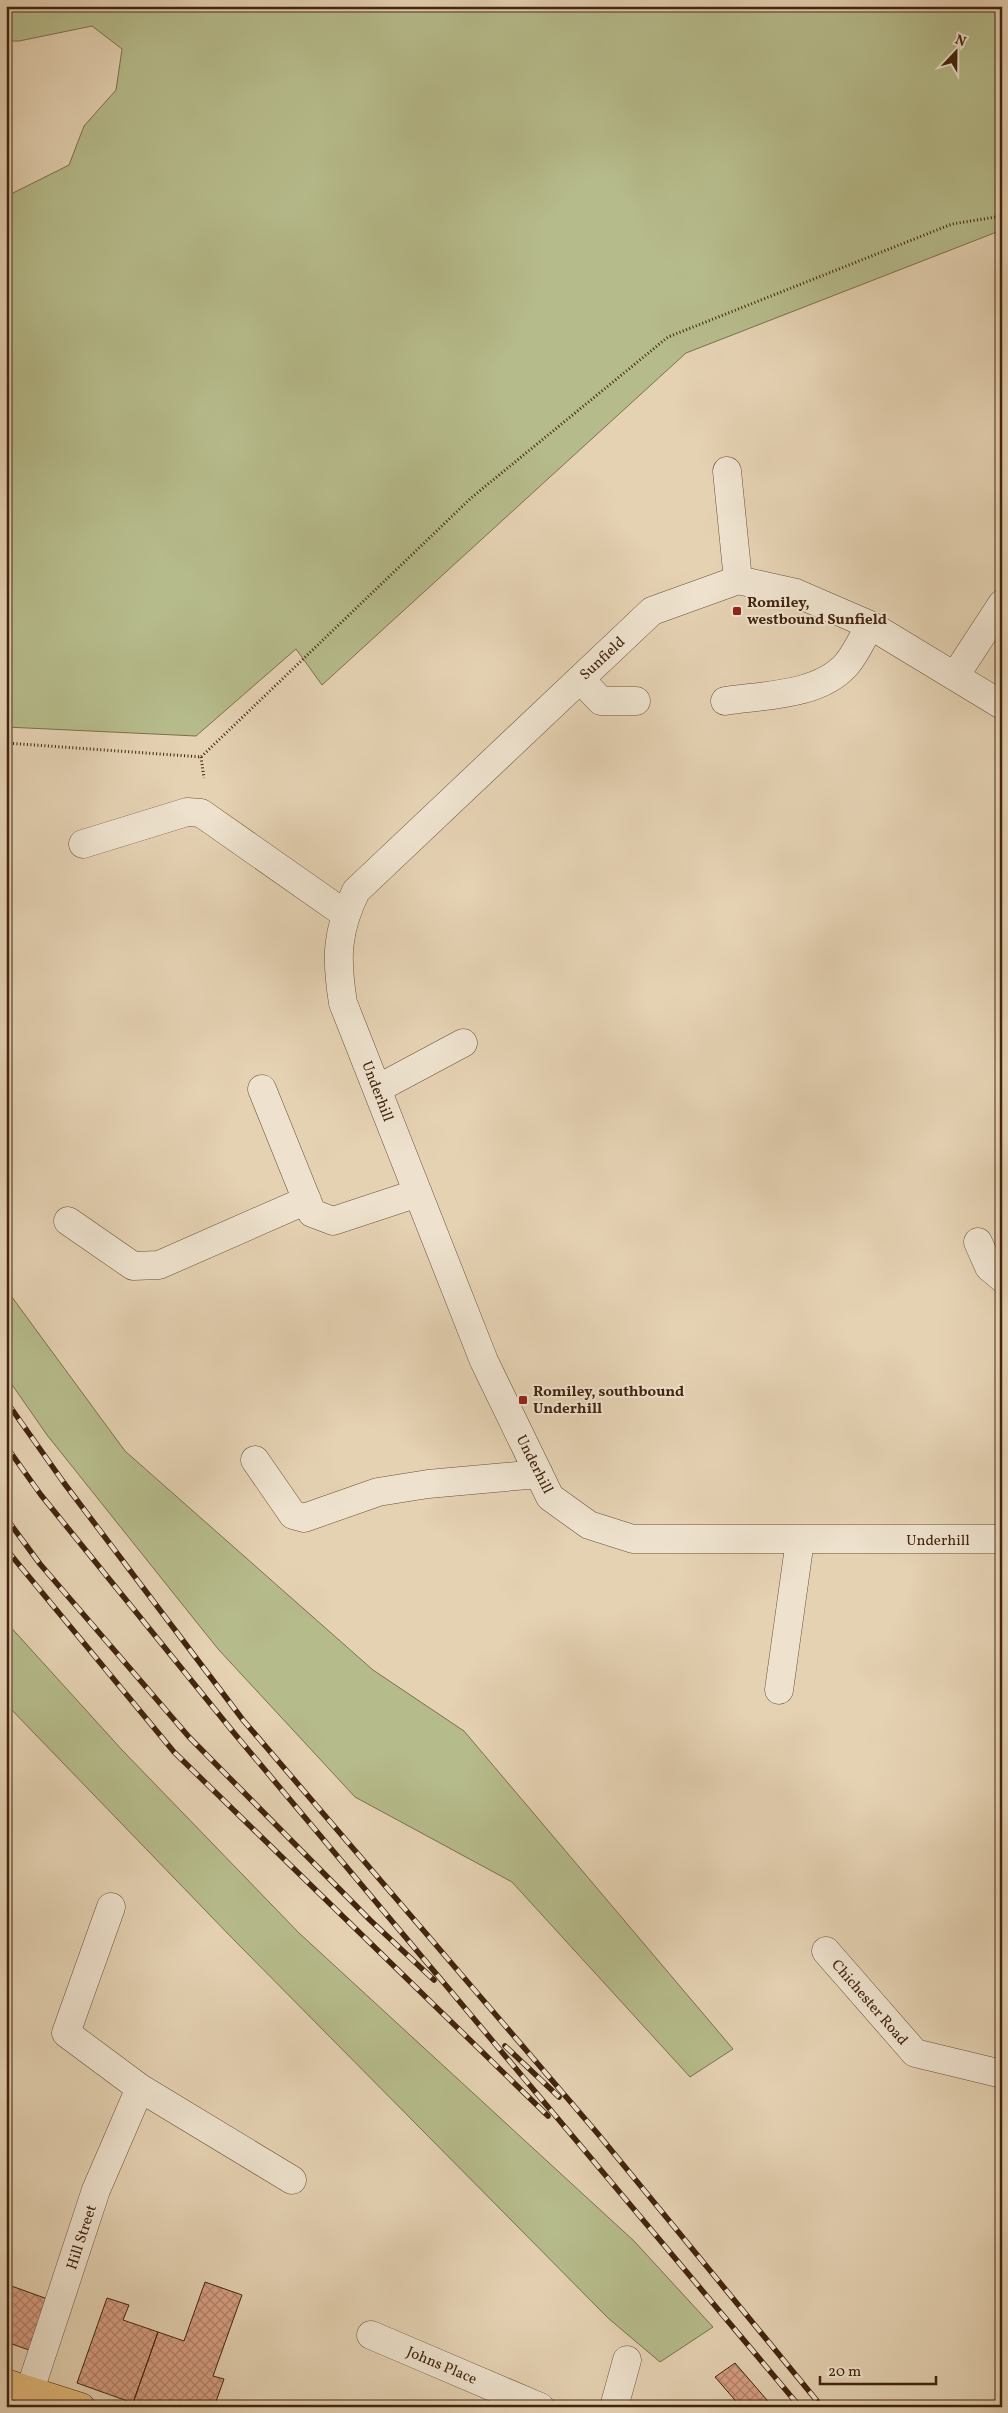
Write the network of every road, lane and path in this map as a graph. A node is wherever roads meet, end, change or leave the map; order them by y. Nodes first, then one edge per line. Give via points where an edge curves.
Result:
1 (1002, 216) edge
2 (727, 471) dead end
3 (738, 580) junction
4 (1002, 604) edge
5 (870, 625) junction
6 (955, 676) junction
7 (580, 679) junction
8 (725, 701) dead end
9 (636, 702) dead end
10 (1002, 705) edge
11 (6, 743) edge
12 (83, 844) dead end
13 (345, 914) junction
14 (343, 1003) joint
15 (463, 1043) dead end
16 (262, 1089) dead end
17 (377, 1089) junction
18 (418, 1193) junction
19 (306, 1200) junction
20 (68, 1221) dead end
21 (978, 1242) dead end
22 (1002, 1278) edge
23 (255, 1460) dead end
24 (539, 1474) junction
25 (1002, 1539) edge
26 (800, 1540) junction
27 (778, 1690) dead end
28 (111, 1907) dead end
29 (826, 1951) dead end
30 (1002, 2074) edge
31 (140, 2088) junction
32 (292, 2180) dead end
33 (371, 2335) dead end
34 (626, 2360) dead end
35 (18, 2387) edge
36 (81, 2407) edge
37 (540, 2407) edge
38 (614, 2407) edge

1 - 11 path via 952,224 668,337 471,498 201,757
2 - 3 street
3 - 5 street via 796,592
3 - 7 street, Sunfield via 652,610
4 - 6 street
5 - 6 street
5 - 8 street via 847,665 827,680 807,688
6 - 10 street
7 - 9 street via 601,701
7 - 13 street, Sunfield via 356,891
12 - 13 street via 186,812 200,813
13 - 14 street, Sunfield via 339,939 338,966
14 - 17 street, Underhill
15 - 17 street
16 - 19 street
17 - 18 street, Underhill
18 - 19 street via 333,1221 312,1213
18 - 24 street, Underhill via 484,1361
19 - 20 street via 159,1265 134,1266
21 - 22 street via 989,1267
23 - 24 street via 293,1515 304,1518 378,1492
24 - 26 street, Underhill via 550,1497 589,1525 633,1539
25 - 26 street, Underhill
26 - 27 street
28 - 31 street via 66,2033
29 - 30 street, Chichester Road via 915,2053
31 - 32 street
31 - 35 street, Hill Street
33 - 37 street, Johns Place
34 - 38 street
35 - 36 main road

